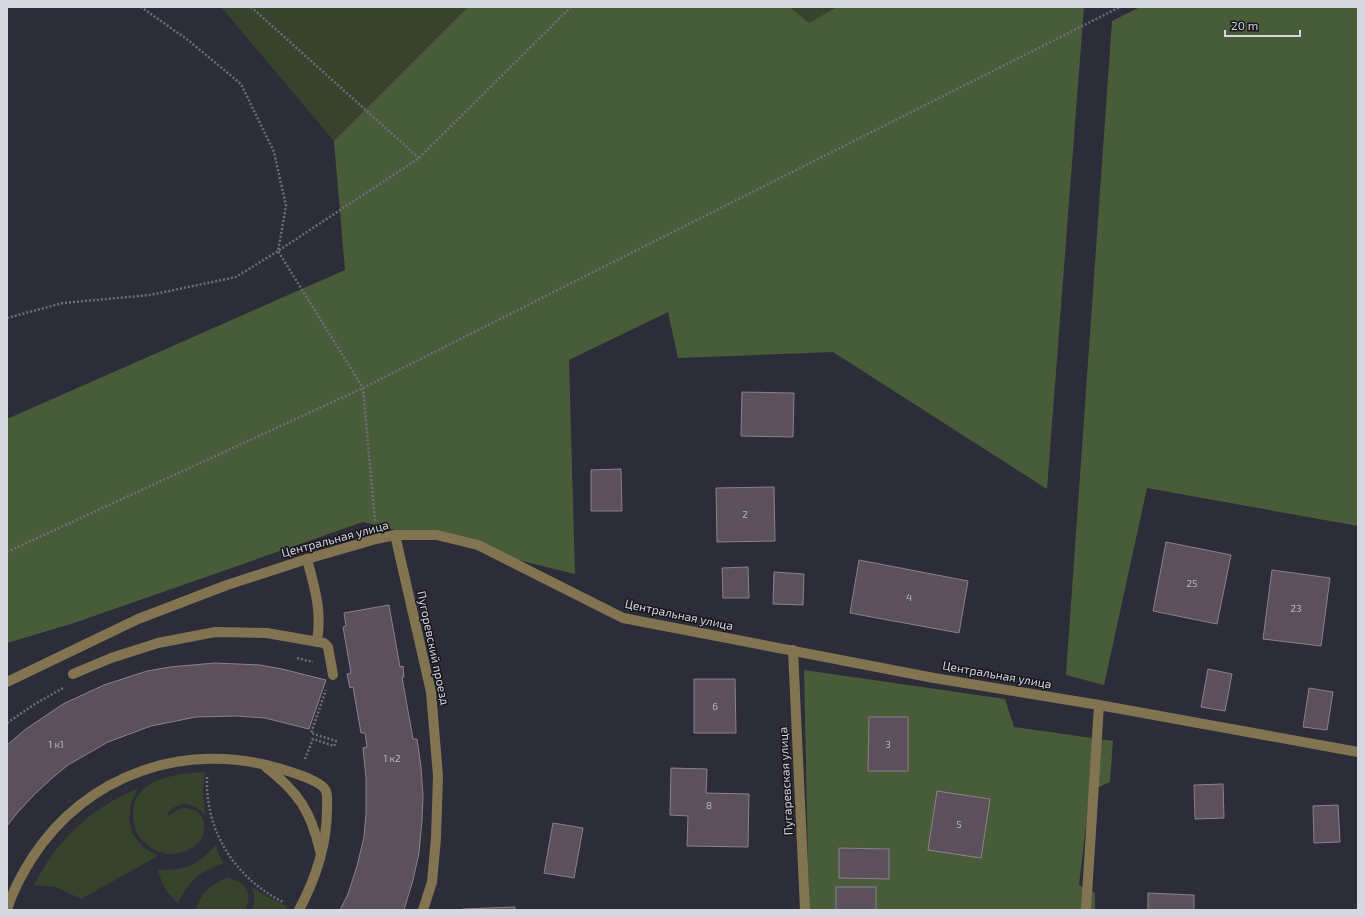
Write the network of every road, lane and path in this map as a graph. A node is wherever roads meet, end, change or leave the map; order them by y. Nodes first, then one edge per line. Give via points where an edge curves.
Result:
1 (141, 7) edge
2 (251, 7) edge
3 (571, 7) edge
4 (1120, 7) edge
5 (419, 158) junction
6 (278, 251) junction
7 (7, 318) edge
8 (362, 388) junction
9 (395, 535) junction
10 (376, 539) junction
11 (7, 552) edge
12 (307, 559) junction
13 (317, 642) junction
14 (793, 650) junction
15 (291, 657) dead end
16 (317, 664) dead end
17 (73, 674) dead end
18 (333, 675) dead end
19 (7, 682) edge
20 (69, 685) dead end
21 (327, 686) dead end
22 (1099, 705) junction
23 (7, 723) edge
24 (312, 744) dead end
25 (1358, 752) edge
26 (208, 759) junction
27 (261, 763) junction
28 (321, 856) junction
29 (11, 909) edge
30 (299, 910) edge
31 (423, 910) edge
32 (805, 910) edge
33 (1086, 910) edge

1 - 6 path via 188,40 241,84 274,152 286,206
2 - 5 path
3 - 5 path
4 - 8 path
5 - 6 path
6 - 7 path via 236,277 150,295 63,303
6 - 8 path
8 - 10 path
8 - 11 path
9 - 10 street, Центральная улица
9 - 14 street, Центральная улица via 437,534 478,545 623,618
9 - 31 street, Пугоревский проезд via 431,692 438,776 432,882
10 - 12 street, Центральная улица
12 - 13 street via 319,606
12 - 19 street, Центральная улица via 227,585 138,619
13 - 17 street via 267,633 215,632 158,642
13 - 18 street via 328,647
14 - 22 street, Центральная улица via 934,678
14 - 32 street, Пугаревская улица
15 - 16 path
20 - 23 path
21 - 24 path via 311,733 336,741 334,746 313,739
22 - 25 street, Центральная улица
22 - 33 street
26 - 27 street via 226,758
26 - 29 street via 191,759 156,766 123,778 93,796 65,818 42,844 22,873
26 - 30 path via 208,808 221,843 243,874 273,897
27 - 28 street via 284,781 302,802 315,828
27 - 28 street via 298,774 326,790 327,822
28 - 30 street via 310,889

